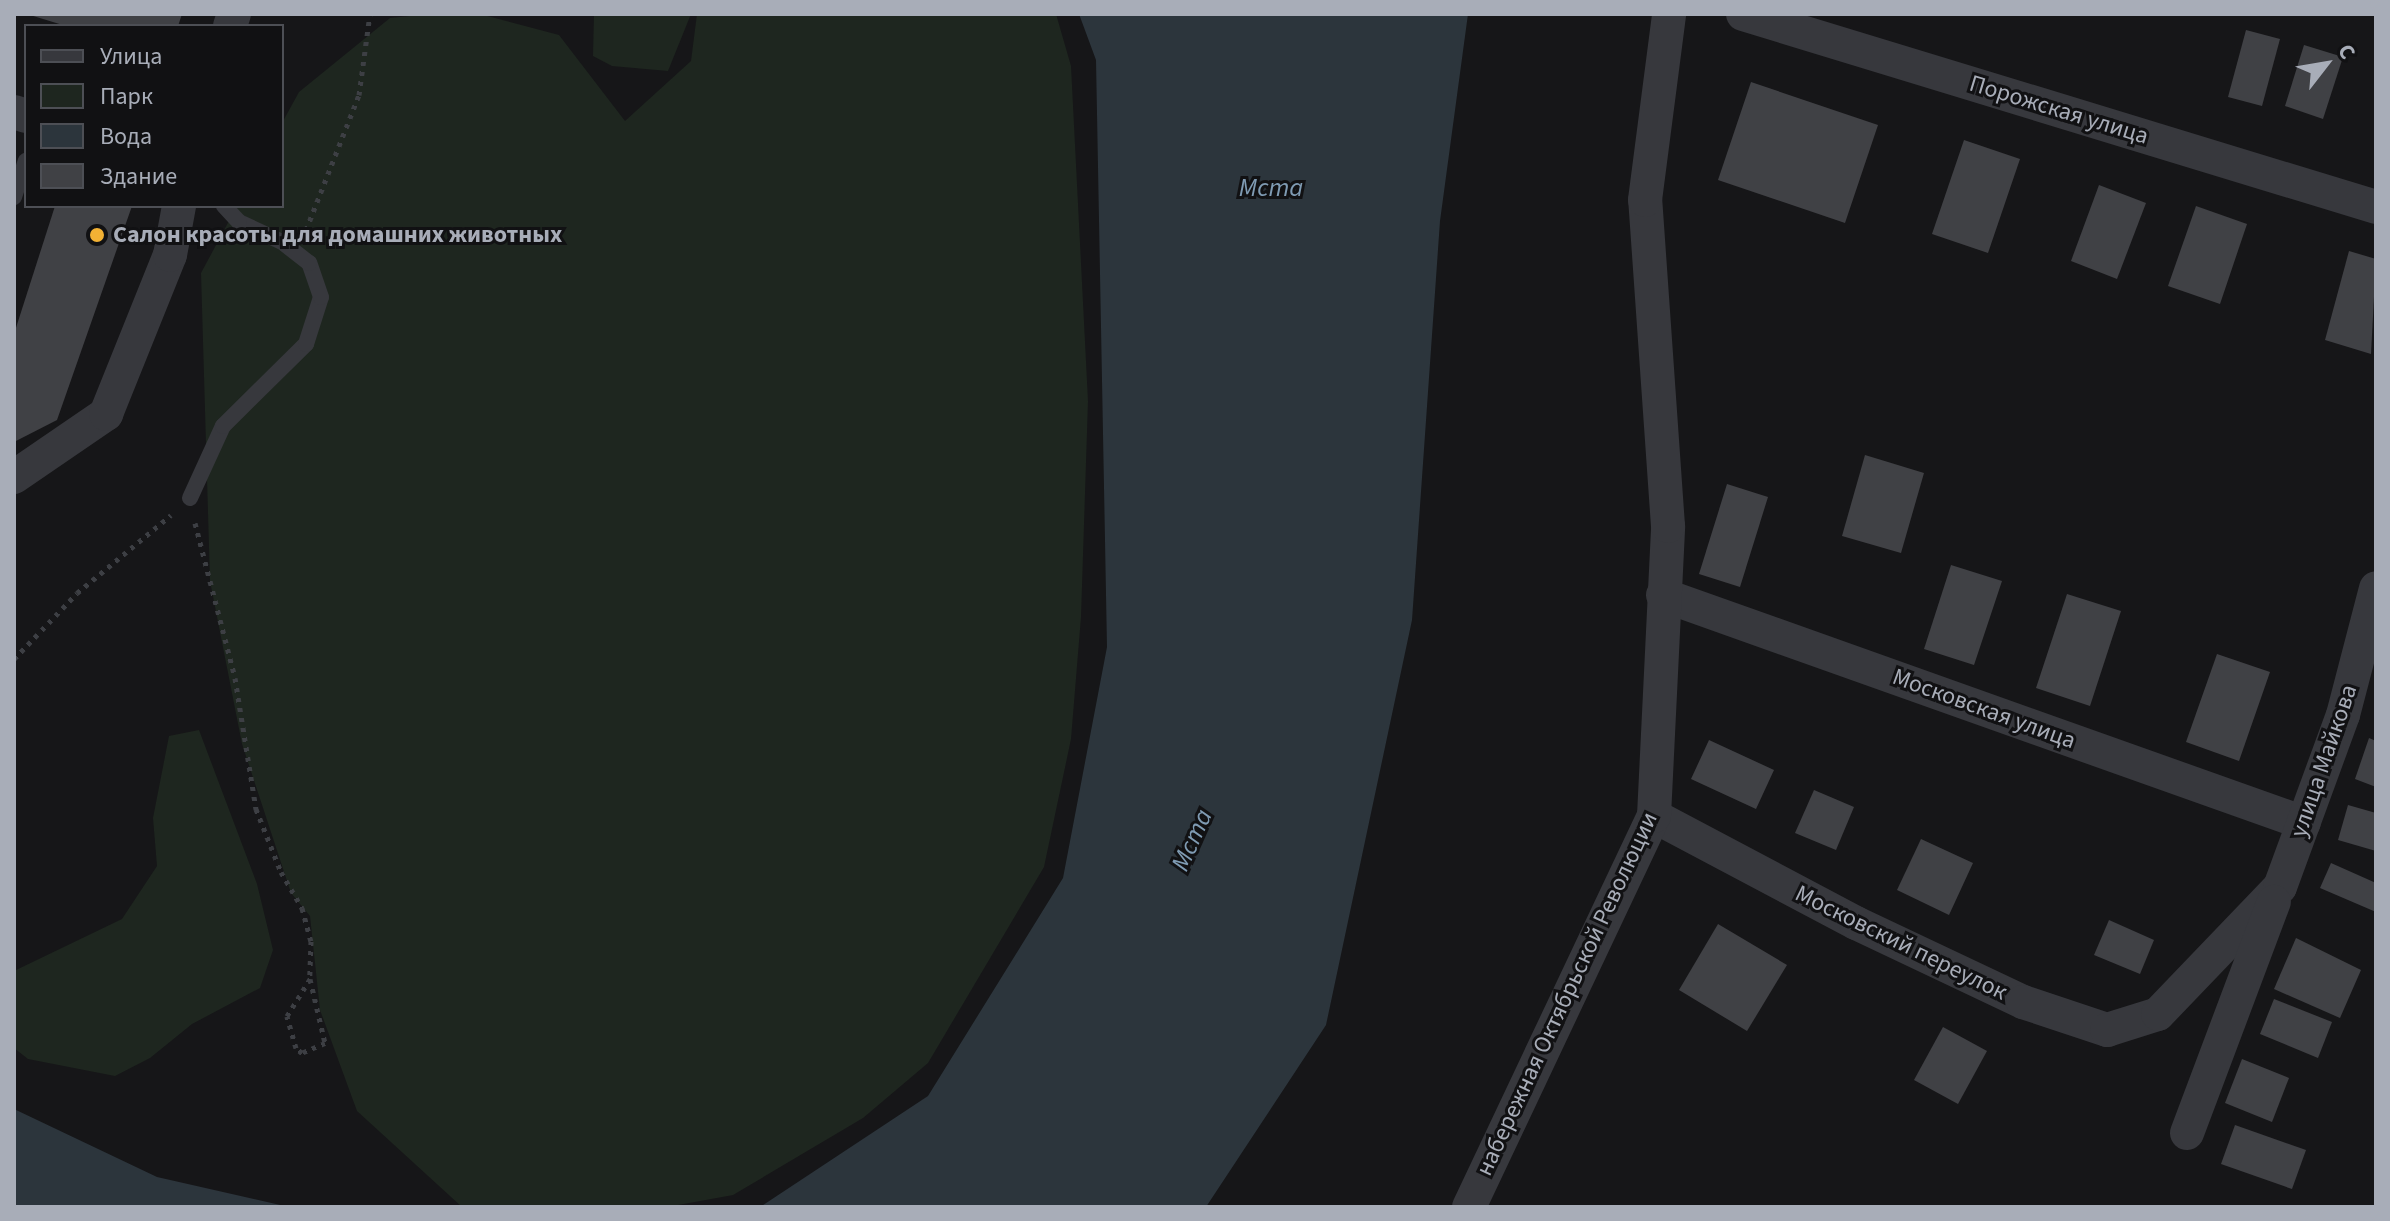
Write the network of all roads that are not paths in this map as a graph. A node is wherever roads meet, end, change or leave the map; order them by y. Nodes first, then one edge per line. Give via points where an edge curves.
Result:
1 (1669, 14) edge
2 (1743, 14) edge
3 (24, 167) edge
4 (14, 197) edge
5 (2376, 207) edge
6 (179, 208) edge
7 (226, 208) edge
8 (14, 477) edge
9 (190, 498) road end
10 (2376, 588) edge
11 (1663, 595) junction
12 (1654, 816) junction
13 (2304, 823) junction
14 (2280, 887) junction
15 (2158, 1014) joint
16 (2187, 1133) dead end
17 (1469, 1207) edge

1 - 11 street, набережная Октябрьской Революции via 1645,200 1668,526
2 - 5 street, Порожская улица
3 - 4 lane
6 - 8 street via 170,255 106,414
7 - 9 lane via 239,222 309,263 321,297 306,344 223,426
10 - 13 street, улица Майкова via 2343,715
11 - 12 street, набережная Октябрьской Революции
11 - 13 street, Московская улица
12 - 15 street, Московский переулок via 1856,923 2023,1002 2107,1030
12 - 17 street, набережная Октябрьской Революции
13 - 14 street, улица Майкова
14 - 15 street, улица Майкова
14 - 16 street, улица Майкова

